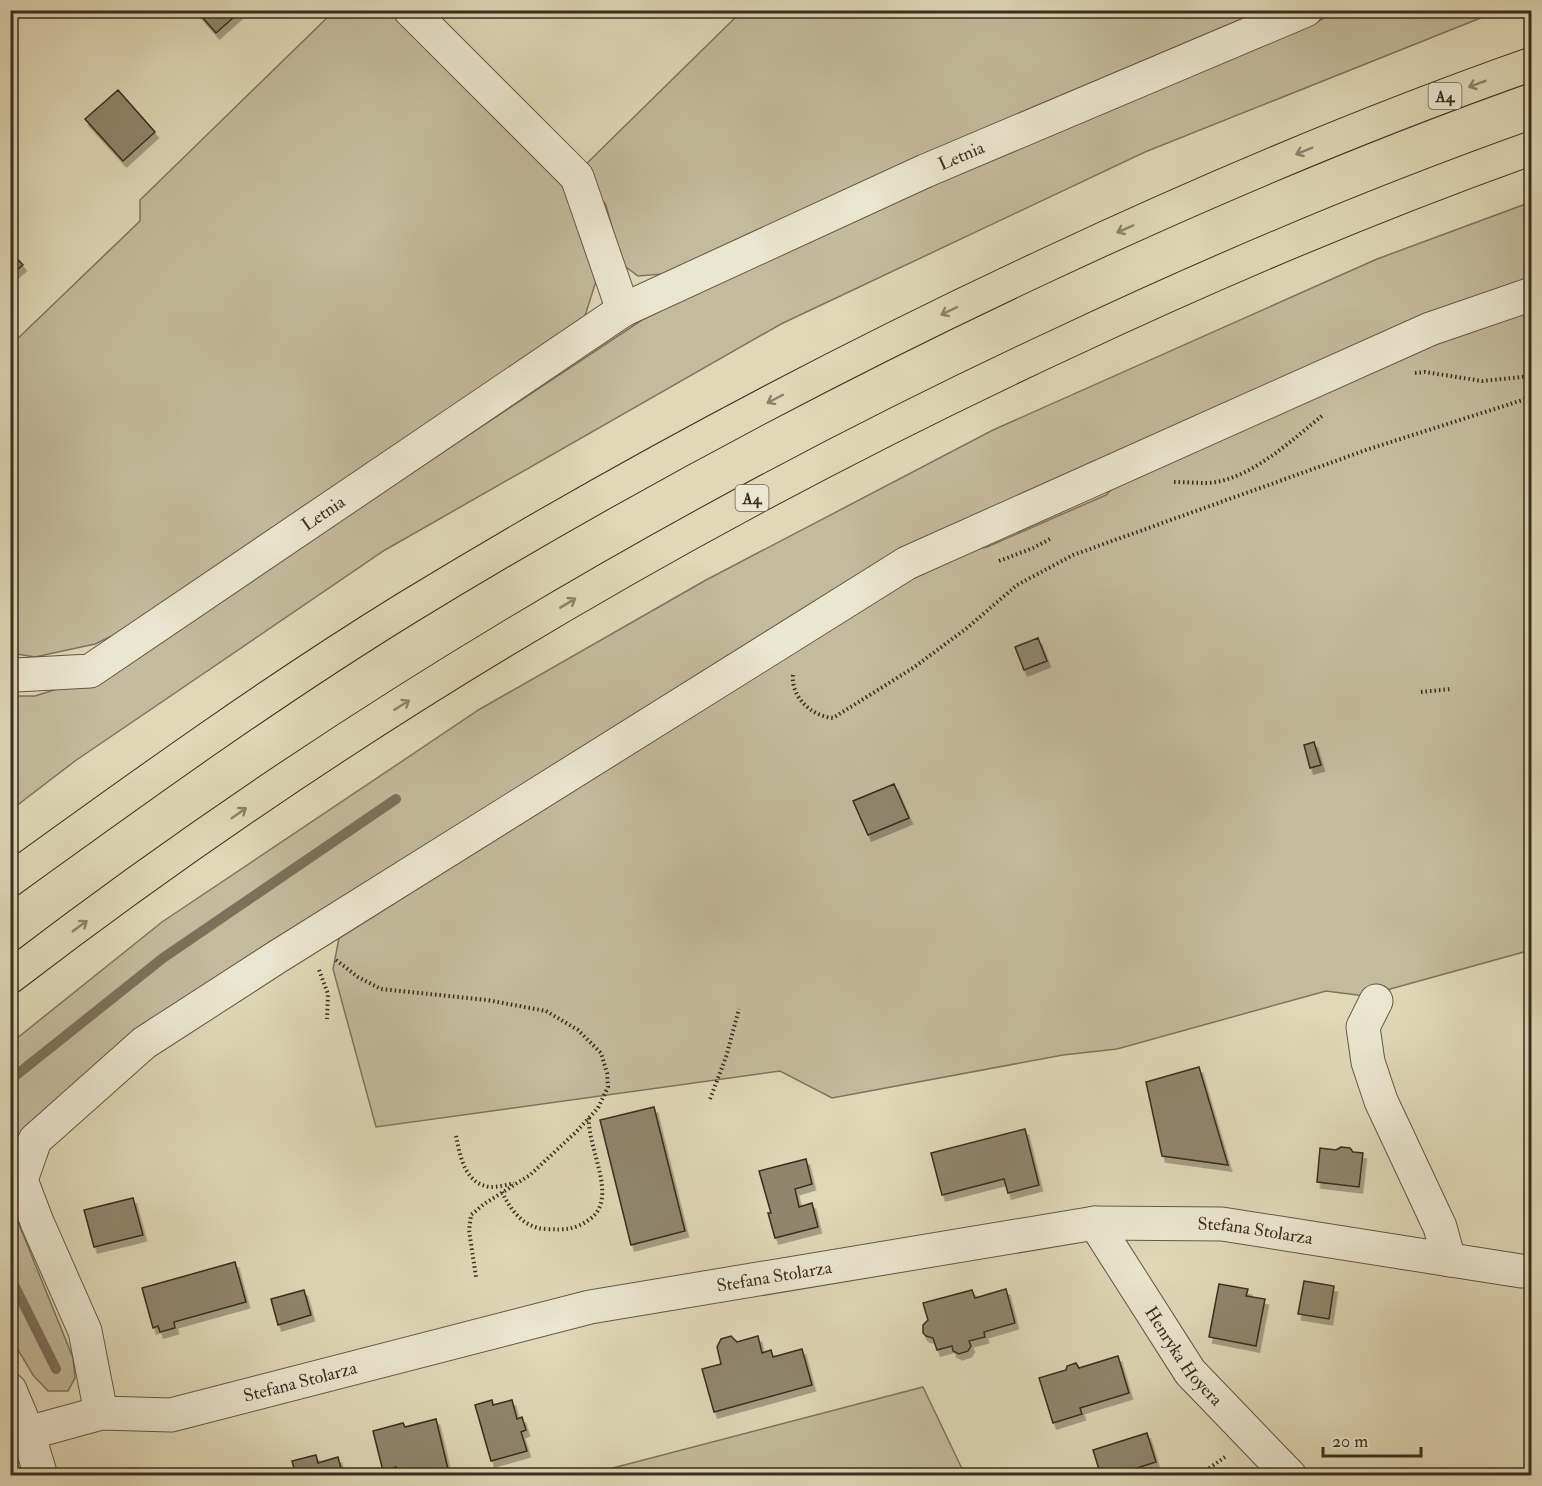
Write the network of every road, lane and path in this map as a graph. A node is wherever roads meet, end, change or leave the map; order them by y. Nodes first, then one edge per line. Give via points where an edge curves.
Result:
1 (410, 10) edge
2 (1306, 10) edge
3 (1532, 64) edge
4 (1532, 148) edge
5 (1532, 294) edge
6 (623, 310) junction
7 (1404, 375) dead end
8 (1532, 376) edge
9 (1532, 398) edge
10 (1325, 414) dead end
11 (1164, 481) dead end
12 (1052, 537) dead end
13 (988, 565) dead end
14 (796, 668) dead end
15 (10, 673) edge
16 (1451, 689) dead end
17 (1421, 693) dead end
18 (10, 880) edge
19 (341, 966) dead end
20 (322, 975) dead end
21 (10, 977) edge
22 (1376, 1001) dead end
23 (739, 1010) dead end
24 (327, 1019) dead end
25 (710, 1099) dead end
26 (590, 1117) junction
27 (456, 1136) dead end
28 (518, 1183) junction
29 (502, 1192) junction
30 (1095, 1223) junction
31 (1449, 1260) junction
32 (1532, 1271) edge
33 (476, 1277) dead end
34 (16, 1409) edge
35 (101, 1413) junction
36 (1233, 1452) dead end
37 (41, 1476) edge
38 (1192, 1476) edge
39 (1290, 1476) edge

1 - 6 street via 577,177
2 - 6 street, Letnia via 925,171
3 -> 18 highway, A4 via 1231,181 910,330 679,450 403,611 260,703
21 -> 4 highway, A4 via 307,765 591,589 707,523 952,395 1182,288 1316,231
5 - 35 street via 1430,329 907,563 144,1043 35,1140 21,1180 85,1331
6 - 15 street, Letnia via 90,671
7 - 8 path via 1425,372 1482,381
9 - 14 path via 1369,449 1073,555 1017,585 968,628 913,668 833,718 809,709 795,694 792,676
10 - 11 path via 1242,474 1209,483
12 - 13 path
16 - 17 path
19 - 26 path via 381,989 487,1000 546,1011 578,1030 602,1053 607,1073 608,1087
20 - 24 path
22 - 31 street via 1363,1027 1368,1062 1380,1101 1440,1227
23 - 25 path
26 - 28 path
26 - 29 path via 588,1130 602,1187 602,1203 596,1215 579,1227 539,1229 522,1221
27 - 28 path via 460,1158 479,1184 492,1187
28 - 29 path
29 - 33 path via 471,1215 469,1230
30 - 31 street, Stefana Stolarza via 1222,1224
30 - 35 street, Stefana Stolarza via 590,1307 171,1415
30 - 39 street, Henryka Hoyera via 1190,1372
31 - 32 street, Stefana Stolarza
34 - 35 street, Stefana Stolarza
34 - 37 street
36 - 38 path

